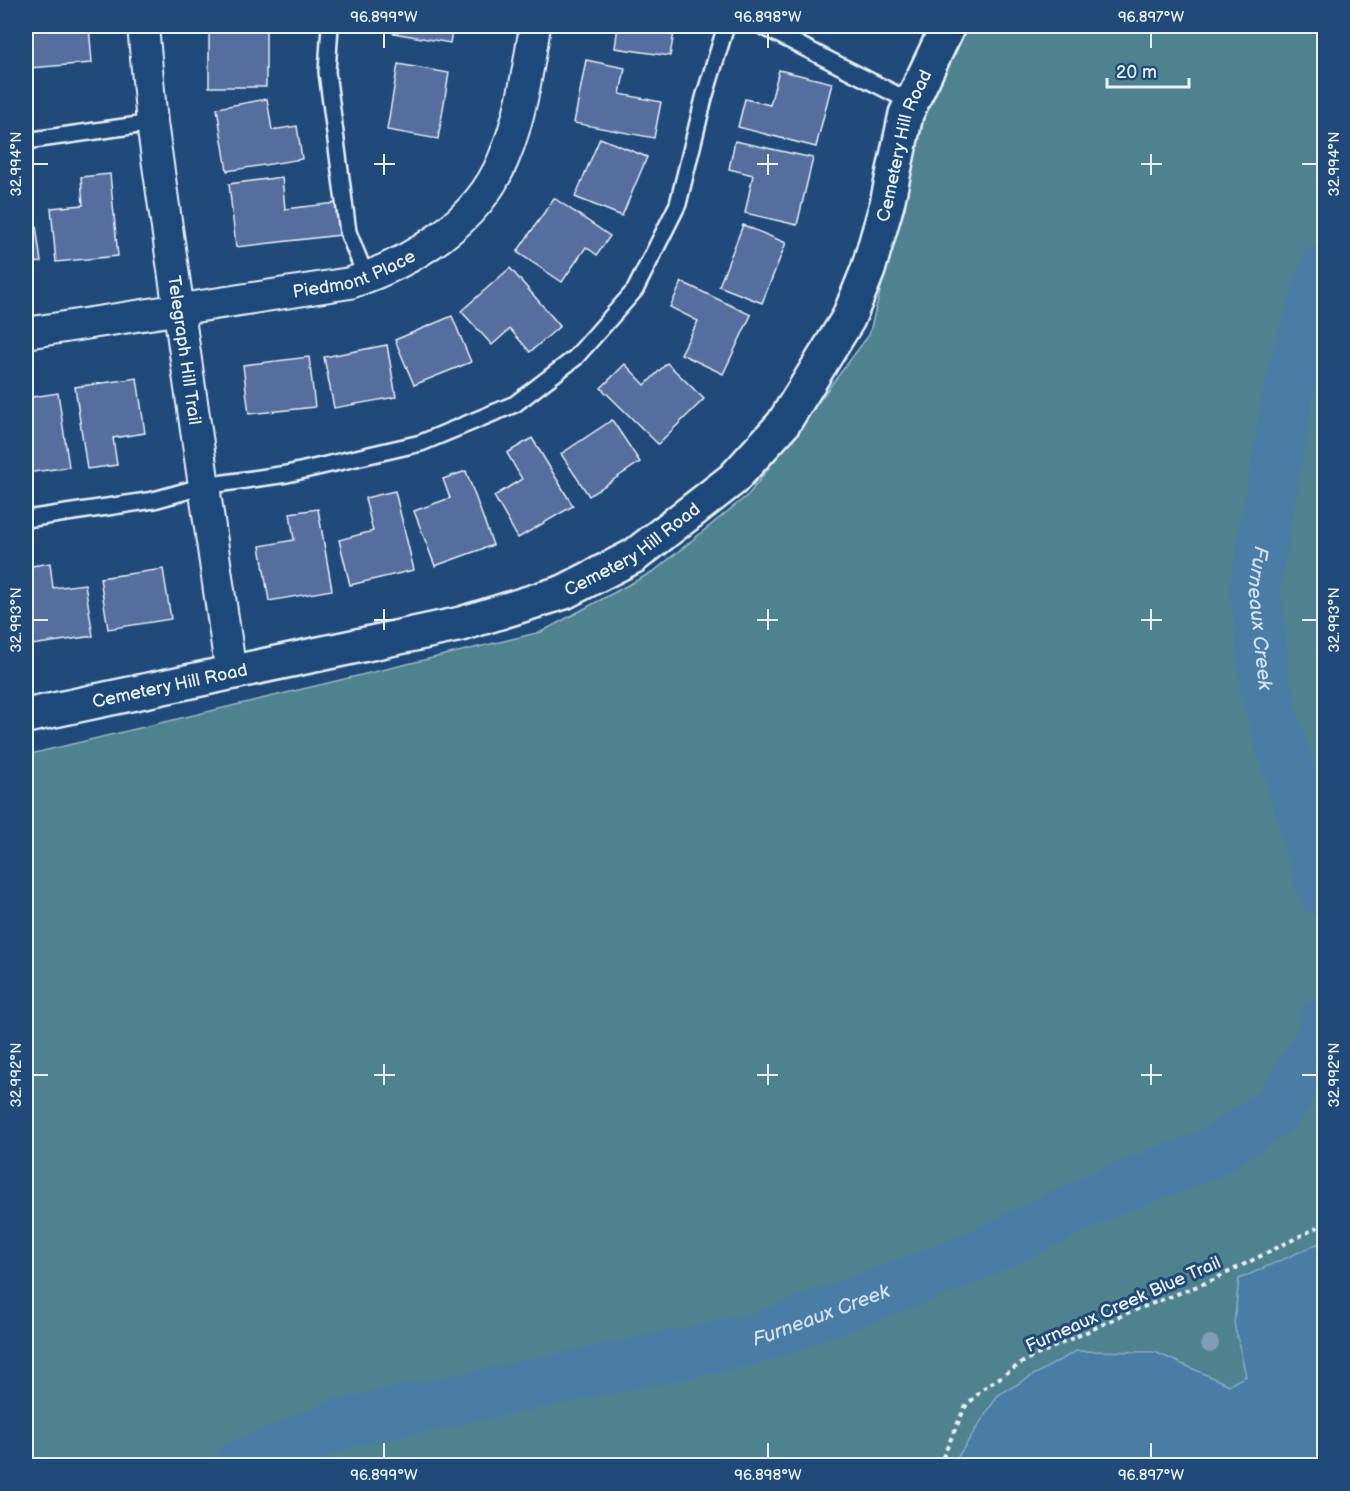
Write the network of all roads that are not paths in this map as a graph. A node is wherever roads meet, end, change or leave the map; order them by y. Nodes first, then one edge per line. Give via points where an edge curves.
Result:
1 (143, 26) edge
2 (330, 26) edge
3 (535, 26) edge
4 (726, 26) edge
5 (762, 26) edge
6 (948, 26) edge
7 (911, 102) junction
8 (152, 123) junction
9 (26, 141) edge
10 (366, 277) junction
11 (181, 311) junction
12 (26, 333) edge
13 (204, 486) junction
14 (26, 519) edge
15 (231, 674) junction
16 (26, 716) edge

1 - 8 street, Telegraph Hill Trail
2 - 10 lane via 327,72 348,232
3 - 10 street, Piedmont Place via 516,119 491,184 461,220 434,242 388,270
4 - 13 lane via 678,204 635,290 575,358 515,404 421,443 287,474
5 - 7 lane
6 - 7 street, Cemetery Hill Road
7 - 15 street, Cemetery Hill Road via 888,204 848,319 783,424 733,479 634,556 564,592 461,624
8 - 9 lane
8 - 11 street, Telegraph Hill Trail
10 - 11 street, Piedmont Place via 350,283
11 - 12 street, Piedmont Place
11 - 13 street, Telegraph Hill Trail
13 - 14 lane via 154,500
13 - 15 street, Telegraph Hill Trail
15 - 16 street, Cemetery Hill Road

